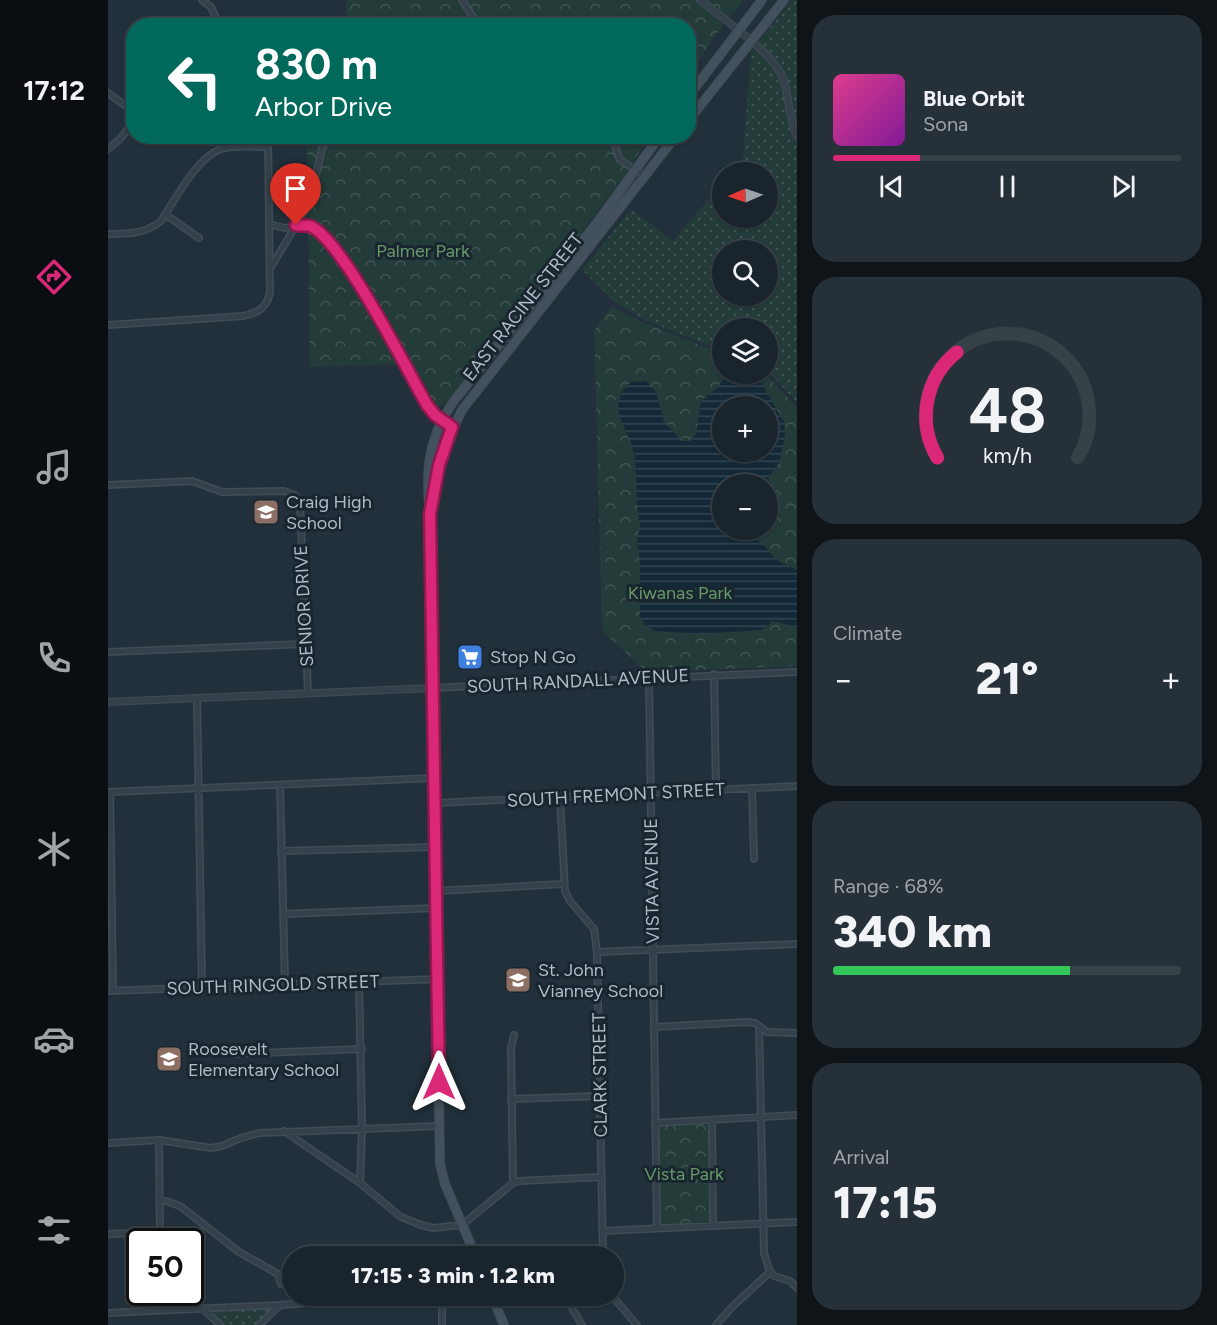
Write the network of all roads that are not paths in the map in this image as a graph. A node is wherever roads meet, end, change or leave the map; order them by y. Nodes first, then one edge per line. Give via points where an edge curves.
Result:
1 (202, 0) edge
2 (462, 0) edge
3 (700, 0) edge
4 (762, 0) edge
5 (784, 0) edge
6 (217, 18) edge
7 (474, 18) edge
8 (738, 31) junction
9 (752, 41) junction
10 (696, 86) edge
11 (108, 93) edge
12 (126, 106) edge
13 (696, 111) edge
14 (126, 132) edge
15 (797, 136) edge
16 (325, 144) edge
17 (615, 144) edge
18 (654, 144) edge
19 (670, 144) edge
20 (268, 147) joint
21 (108, 149) edge
22 (635, 170) junction
23 (645, 176) junction
24 (165, 214) junction
25 (269, 225) junction
26 (296, 225) junction
27 (108, 234) edge
28 (199, 238) dead end
29 (271, 267) junction
30 (108, 326) edge
31 (441, 420) junction
32 (452, 427) junction
33 (108, 485) edge
34 (430, 514) junction
35 (306, 644) junction
36 (108, 652) edge
37 (797, 672) edge
38 (714, 674) junction
39 (649, 677) junction
40 (432, 688) junction
41 (308, 693) junction
42 (197, 698) junction
43 (108, 702) edge
44 (434, 778) junction
45 (280, 786) junction
46 (797, 786) edge
47 (199, 788) junction
48 (752, 789) junction
49 (716, 790) junction
50 (109, 792) edge
51 (650, 794) junction
52 (560, 796) junction
53 (435, 803) junction
54 (435, 847) junction
55 (281, 851) junction
56 (754, 859) dead end
57 (563, 884) junction
58 (436, 891) junction
59 (437, 908) junction
60 (283, 914) junction
61 (797, 944) edge
62 (653, 950) junction
63 (597, 952) junction
64 (438, 979) junction
65 (359, 982) junction
66 (285, 984) junction
67 (202, 988) junction
68 (111, 991) edge
69 (759, 1026) junction
70 (654, 1027) junction
71 (797, 1033) edge
72 (514, 1035) dead end
73 (362, 1049) junction
74 (234, 1054) dead end
75 (600, 1096) junction
76 (511, 1099) junction
77 (797, 1115) edge
78 (761, 1117) junction
79 (712, 1121) junction
80 (656, 1124) junction
81 (439, 1126) junction
82 (362, 1128) junction
83 (284, 1131) junction
84 (159, 1140) junction
85 (108, 1143) edge
86 (602, 1177) junction
87 (360, 1183) junction
88 (513, 1183) junction
89 (160, 1199) junction
90 (797, 1221) edge
91 (762, 1223) junction
92 (462, 1225) junction
93 (713, 1225) junction
94 (160, 1228) edge
95 (657, 1228) junction
96 (602, 1231) junction
97 (126, 1233) edge
98 (108, 1234) edge
99 (471, 1246) edge
100 (603, 1246) edge
101 (770, 1272) junction
102 (281, 1284) dead end
103 (797, 1288) edge
104 (280, 1305) joint
105 (442, 1306) edge
106 (496, 1306) edge
107 (571, 1306) edge
108 (621, 1306) edge
109 (202, 1308) junction
110 (108, 1313) edge
111 (220, 1325) edge
112 (259, 1325) edge
113 (442, 1325) edge
114 (504, 1325) edge
115 (582, 1325) edge
116 (637, 1325) edge
117 (716, 1325) edge

1 - 6 street via 212,7
2 - 7 street
3 - 8 street
4 - 8 main road
5 - 9 main road
8 - 9 street
8 - 10 main road
9 - 13 main road
9 - 15 street via 778,68
11 - 12 street
14 - 21 street
16 - 26 street via 310,202
17 - 22 street via 621,160
18 - 22 main road, EAST RACINE STREET
19 - 23 main road, EAST RACINE STREET
20 - 24 street via 230,147 207,156
20 - 25 street
22 - 23 street
22 - 31 main road, EAST RACINE STREET
23 - 32 main road, EAST RACINE STREET
24 - 27 street via 141,233
24 - 28 street
25 - 26 street
25 - 29 street
26 - 29 street
26 - 31 street via 317,231 343,260 427,405
29 - 30 street via 269,301 255,314
31 - 32 street
31 - 34 main road, EAST RACINE STREET via 428,468
32 - 34 main road, EAST RACINE STREET via 439,465
33 - 35 street, SENIOR DRIVE via 192,481 222,492 284,491 295,495 300,503
34 - 40 main road, EAST RACINE STREET
35 - 36 street
35 - 41 street, SENIOR DRIVE
37 - 38 street, SOUTH RANDALL AVENUE
38 - 39 street, SOUTH RANDALL AVENUE
38 - 49 street
39 - 40 street, SOUTH RANDALL AVENUE
39 - 51 street, VISTA AVENUE
40 - 41 street, SOUTH RANDALL AVENUE
40 - 44 main road, EAST RACINE STREET
41 - 42 street, SOUTH RANDALL AVENUE
42 - 43 street, SOUTH RANDALL AVENUE
42 - 47 street
44 - 45 street
44 - 53 main road, EAST RACINE STREET
45 - 47 street
45 - 55 street
46 - 48 street, SOUTH FREMONT STREET
47 - 50 street
47 - 67 street
48 - 49 street, SOUTH FREMONT STREET
48 - 56 street
49 - 51 street, SOUTH FREMONT STREET
50 - 68 street
51 - 52 street, SOUTH FREMONT STREET
51 - 62 street, VISTA AVENUE
52 - 53 street, SOUTH FREMONT STREET
52 - 57 street, CLARK STREET
53 - 54 main road, EAST RACINE STREET
54 - 55 street
54 - 58 main road, EAST RACINE STREET
55 - 60 street
57 - 58 street
57 - 63 street, CLARK STREET via 570,901 594,929
58 - 59 main road, EAST RACINE STREET
59 - 60 street
59 - 64 main road, EAST RACINE STREET
60 - 66 street
61 - 62 street
62 - 63 street
62 - 70 street, VISTA AVENUE
63 - 75 street, CLARK STREET
64 - 65 street, SOUTH RINGOLD STREET
64 - 81 main road, EAST RACINE STREET
65 - 66 street, SOUTH RINGOLD STREET
65 - 73 street
66 - 67 street, SOUTH RINGOLD STREET
67 - 68 street, SOUTH RINGOLD STREET
69 - 70 street via 747,1022
69 - 71 street via 767,1032
69 - 78 street
70 - 80 street, VISTA AVENUE
72 - 76 street
73 - 74 street
73 - 82 street
75 - 76 street
75 - 86 street, CLARK STREET
76 - 88 street
77 - 78 street
78 - 79 street
78 - 91 street
79 - 80 street
79 - 93 street
80 - 95 street, VISTA AVENUE
81 - 82 street
81 - 92 main road, EAST RACINE STREET via 441,1172
82 - 83 street
82 - 87 street
83 - 84 street via 250,1134 211,1148
83 - 87 street
84 - 85 street
84 - 89 street
86 - 88 street
86 - 96 street, CLARK STREET
87 - 92 street via 408,1221 434,1228
88 - 92 street
89 - 94 street
89 - 102 street via 180,1206 239,1252 278,1274
90 - 91 street
91 - 93 street
91 - 101 street
92 - 99 main road, EAST RACINE STREET
93 - 95 street
95 - 96 street
96 - 100 street, CLARK STREET
97 - 98 street
101 - 103 street
101 - 117 street
104 - 109 street
104 - 112 street
105 - 113 street
106 - 114 main road
107 - 115 street
108 - 116 street
109 - 110 street
109 - 111 street

